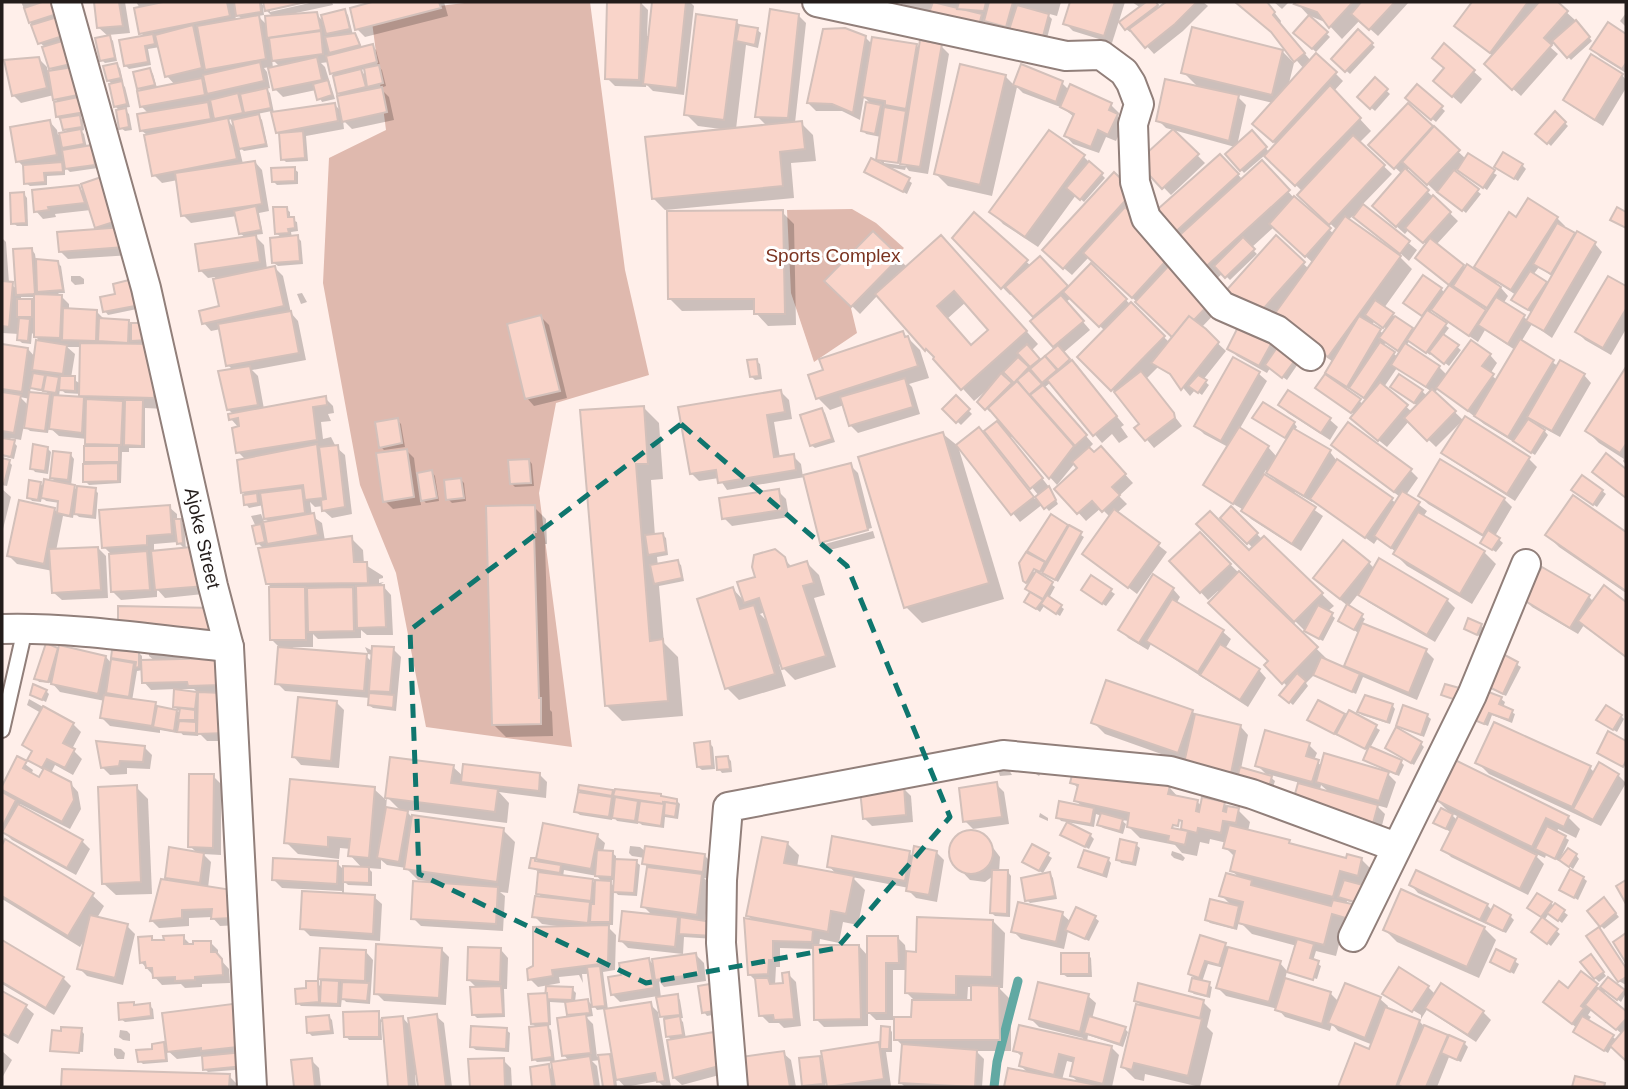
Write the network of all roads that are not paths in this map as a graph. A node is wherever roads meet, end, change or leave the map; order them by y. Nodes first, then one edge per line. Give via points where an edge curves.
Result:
1 (66, 2) edge
2 (817, 2) edge
3 (1310, 356) dead end
4 (1526, 564) dead end
5 (14, 629) edge
6 (229, 647) junction
7 (2, 730) edge
8 (1396, 846) junction
9 (1353, 937) dead end
10 (252, 1087) edge
11 (733, 1087) edge

1 - 6 street, Ajoke Street via 146,288
2 - 3 street via 1066,56 1101,55 1124,72 1139,104 1133,124 1134,172 1146,218 1222,306 1277,330
4 - 8 street via 1472,695
5 - 6 street
5 - 7 lane
6 - 10 street, Ajoke Street
8 - 9 street
8 - 11 street via 1252,794 1170,771 1040,757 1003,755 728,807 721,943

